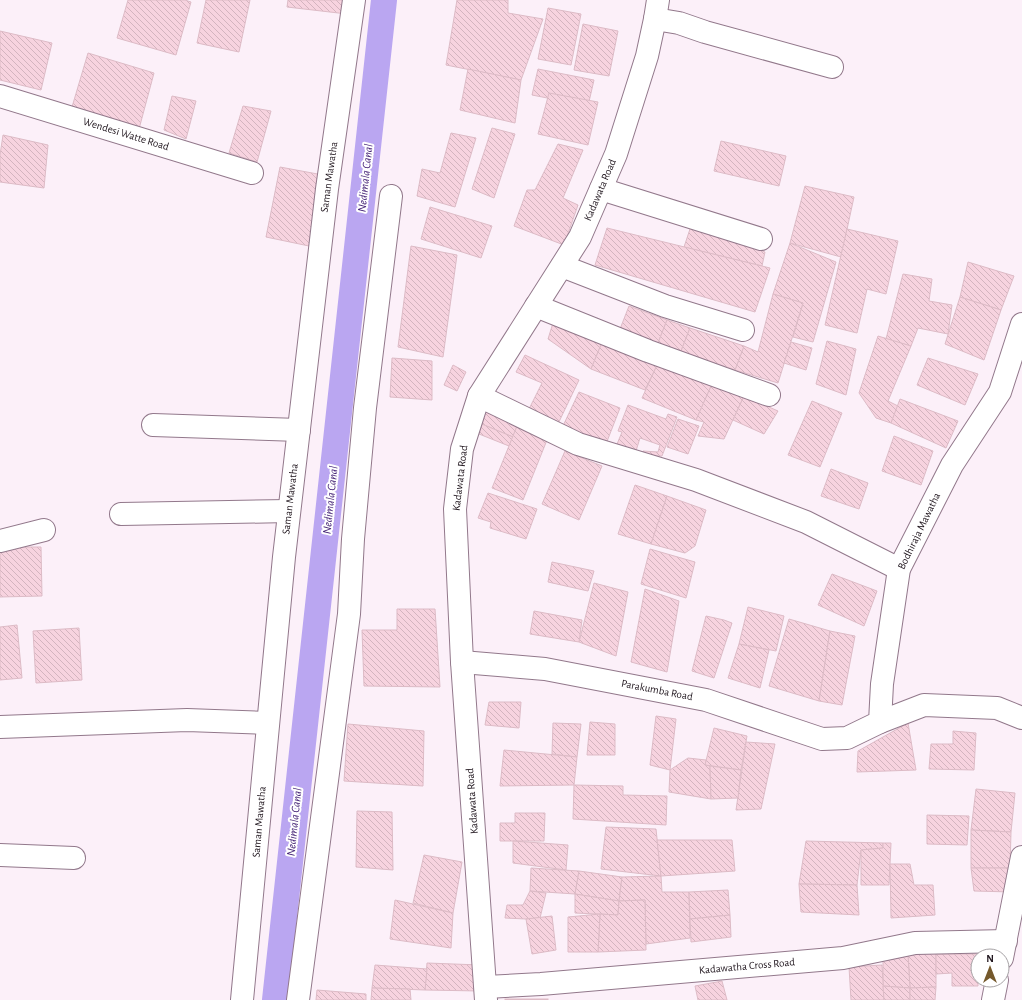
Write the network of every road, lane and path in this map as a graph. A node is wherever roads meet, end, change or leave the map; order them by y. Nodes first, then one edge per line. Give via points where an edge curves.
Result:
1 (354, 0) edge
2 (656, 9) edge
3 (832, 67) dead end
4 (0, 96) edge
5 (252, 173) dead end
6 (601, 189) junction
7 (391, 196) dead end
8 (760, 239) dead end
9 (562, 266) junction
10 (536, 306) junction
11 (1022, 324) edge
12 (743, 330) dead end
13 (769, 395) dead end
14 (479, 396) junction
15 (153, 425) dead end
16 (299, 430) junction
17 (289, 511) junction
18 (121, 514) dead end
19 (44, 530) dead end
20 (0, 541) edge
21 (899, 568) junction
22 (462, 662) junction
23 (1022, 718) edge
24 (880, 722) junction
25 (268, 723) junction
26 (0, 727) edge
27 (0, 855) edge
28 (74, 858) dead end
29 (1022, 858) edge
30 (989, 948) edge
31 (1004, 948) edge
32 (995, 988) edge
33 (486, 993) edge
34 (242, 1000) edge
35 (298, 1000) edge
36 (993, 1000) edge

1 - 16 street, Saman Mawatha via 327,189
2 - 3 street via 680,23 705,32
2 - 6 street, Kadawata Road via 647,56 616,154
4 - 5 street, Wendesi Watte Road
6 - 8 street
6 - 9 street, Kadawata Road via 580,237
7 - 35 street via 365,408 348,614
9 - 10 street, Kadawata Road
9 - 12 street via 665,306
10 - 13 street via 648,351
10 - 14 street, Kadawata Road
11 - 21 street, Bodhiraja Mawatha via 1000,392 952,465
14 - 21 street via 578,444 696,480 806,522
14 - 22 street, Kadawata Road via 462,449 456,509
15 - 16 street
16 - 17 street, Saman Mawatha
17 - 18 street
17 - 25 street, Saman Mawatha
19 - 20 street
21 - 24 street, Bodhiraja Mawatha via 882,684
22 - 24 street, Parakumba Road via 545,669 706,700 822,739 847,738
22 - 33 street, Kadawata Road
23 - 24 street via 997,708 924,705
25 - 26 street via 187,720
25 - 34 street, Saman Mawatha
27 - 28 street
29 - 31 street
30 - 33 street, Kadawatha Cross Road via 915,943 843,958 541,984
32 - 36 street

